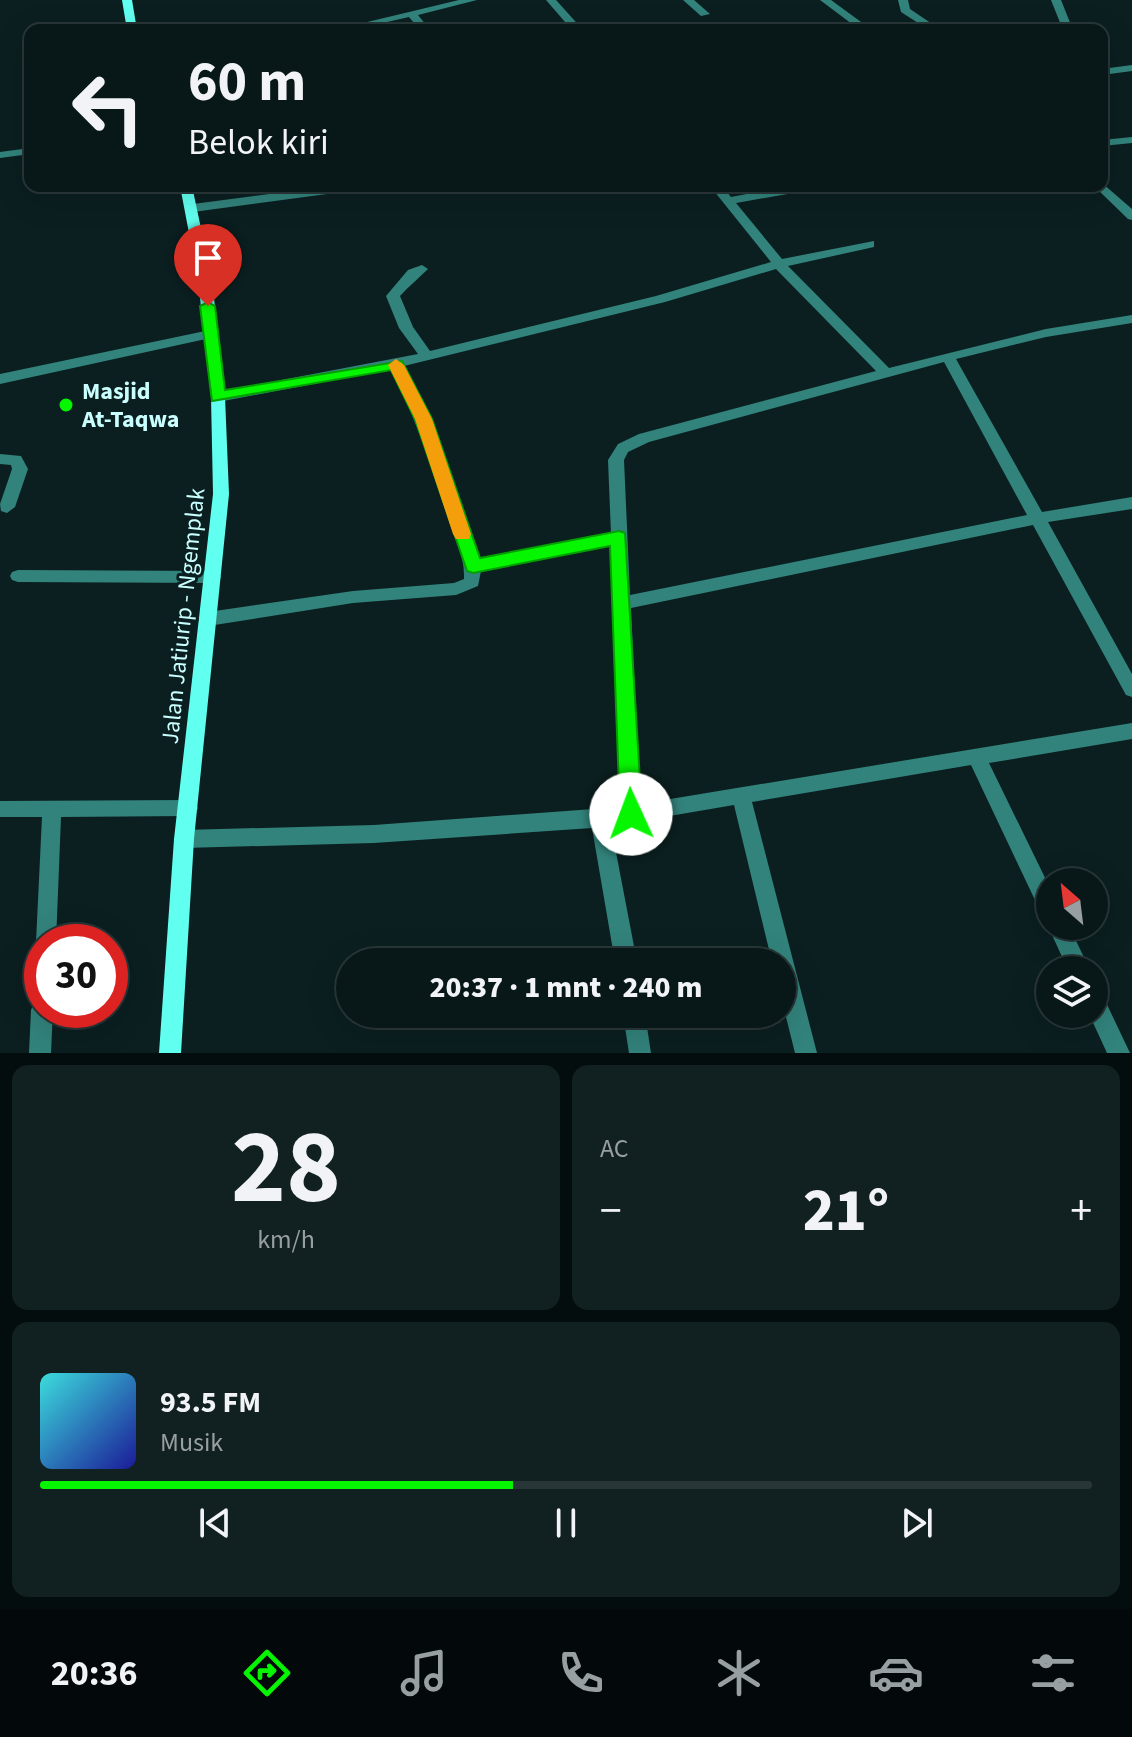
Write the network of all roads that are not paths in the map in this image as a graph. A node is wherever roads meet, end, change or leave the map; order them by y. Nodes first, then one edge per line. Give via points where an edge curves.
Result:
1 (127, 0) edge
2 (472, 0) edge
3 (551, 0) edge
4 (688, 0) edge
5 (825, 0) edge
6 (903, 0) edge
7 (1056, 0) edge
8 (412, 14) junction
9 (705, 14) dead end
10 (131, 24) edge
11 (366, 24) edge
12 (420, 24) edge
13 (573, 24) edge
14 (859, 24) edge
15 (927, 24) edge
16 (1066, 24) edge
17 (1132, 68) edge
18 (1108, 71) edge
19 (1132, 140) edge
20 (1108, 142) edge
21 (24, 152) edge
22 (0, 155) edge
23 (188, 192) edge
24 (312, 192) edge
25 (721, 192) edge
26 (778, 192) edge
27 (1106, 192) edge
28 (729, 201) junction
29 (193, 208) junction
30 (1132, 216) edge
31 (870, 244) dead end
32 (779, 264) junction
33 (422, 269) dead end
34 (1132, 319) edge
35 (210, 334) junction
36 (426, 355) junction
37 (948, 357) junction
38 (396, 364) junction
39 (886, 373) junction
40 (0, 379) edge
41 (218, 397) junction
42 (0, 459) edge
43 (1132, 503) edge
44 (7, 507) dead end
45 (1040, 518) junction
46 (619, 538) junction
47 (473, 566) junction
48 (18, 576) dead end
49 (213, 577) junction
50 (624, 603) junction
51 (208, 619) junction
52 (1132, 690) edge
53 (1132, 731) edge
54 (976, 756) junction
55 (741, 796) junction
56 (52, 808) junction
57 (188, 808) junction
58 (0, 809) edge
59 (631, 814) junction
60 (600, 819) junction
61 (184, 839) junction
62 (1036, 881) edge
63 (47, 924) edge
64 (623, 948) edge
65 (41, 1028) edge
66 (636, 1028) edge
67 (1107, 1028) edge
68 (40, 1053) edge
69 (170, 1053) edge
70 (640, 1053) edge
71 (806, 1053) edge
72 (1119, 1053) edge

1 - 10 street
2 - 8 street
3 - 13 street
4 - 9 street
5 - 14 street
6 - 15 street via 905,10
7 - 16 street
8 - 11 street
8 - 12 street
17 - 18 street
19 - 20 street
21 - 22 street
23 - 29 street, Jalan Jatiurip - Ngemplak
24 - 29 street
25 - 28 street
26 - 28 street
27 - 30 street
28 - 32 street
29 - 35 street, Jalan Jatiurip - Ngemplak
31 - 32 street
32 - 36 street via 660,299
32 - 39 street
33 - 36 street via 393,296 406,328
34 - 37 street
35 - 40 street
35 - 41 street, Jalan Jatiurip - Ngemplak
36 - 38 street
37 - 39 street
37 - 45 street
38 - 41 street
38 - 47 street via 424,419
39 - 46 street via 623,448 616,460
41 - 49 street, Jalan Jatiurip - Ngemplak via 221,494
42 - 44 street via 16,460 20,469
43 - 45 street
45 - 50 street
45 - 52 street
46 - 47 street
46 - 50 street
47 - 51 street via 472,582 456,589 353,597
48 - 49 street
49 - 51 street, Jalan Jatiurip - Ngemplak
50 - 59 street
51 - 57 street, Jalan Jatiurip - Ngemplak
53 - 54 street
54 - 55 street
54 - 62 street
55 - 59 street
55 - 71 street
56 - 57 street
56 - 58 street
56 - 63 street
57 - 61 street, Jalan Jatiurip - Ngemplak
59 - 60 street
60 - 61 street via 374,834
60 - 64 street
61 - 69 street, Jalan Jatiurip - Ngemplak
65 - 68 street
66 - 70 street
67 - 72 street

